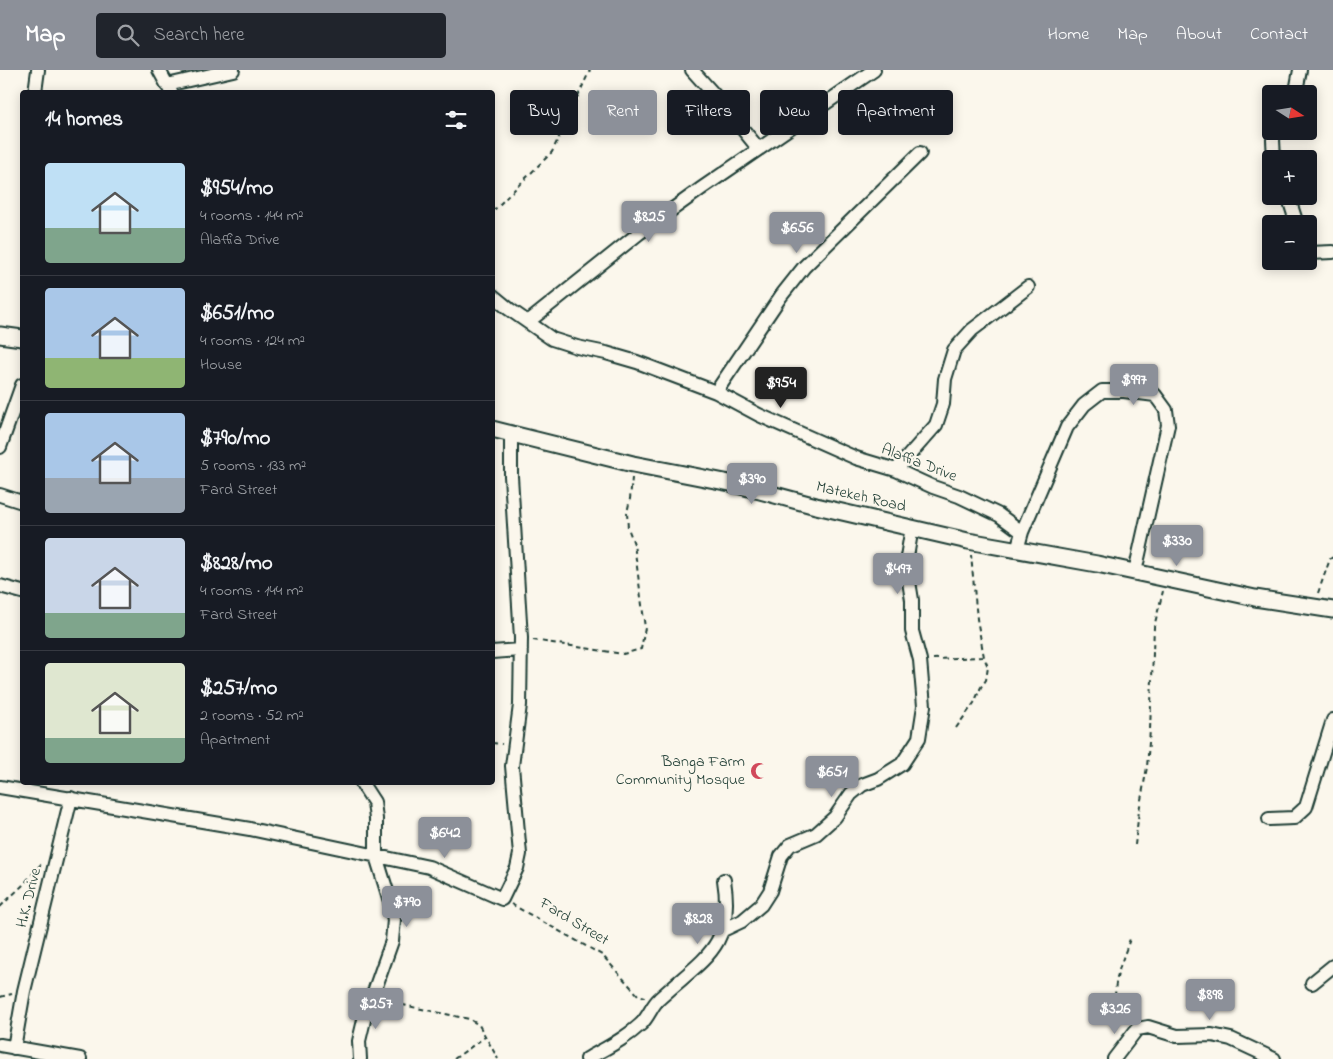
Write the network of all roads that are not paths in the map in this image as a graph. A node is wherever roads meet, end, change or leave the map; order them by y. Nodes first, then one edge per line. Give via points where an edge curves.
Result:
1 (38, 70) edge
2 (159, 70) edge
3 (233, 70) edge
4 (692, 70) edge
5 (874, 70) edge
6 (1300, 70) edge
7 (1297, 85) edge
8 (169, 89) edge
9 (35, 90) edge
10 (758, 148) junction
11 (920, 153) dead end
12 (1333, 252) edge
13 (1317, 253) edge
14 (1028, 287) dead end
15 (495, 297) edge
16 (528, 322) junction
17 (0, 335) edge
18 (20, 338) edge
19 (20, 391) edge
20 (716, 392) junction
21 (495, 430) edge
22 (511, 433) junction
23 (0, 447) edge
24 (896, 470) junction
25 (0, 495) edge
26 (20, 501) edge
27 (912, 527) junction
28 (1022, 532) junction
29 (1017, 550) junction
30 (1135, 572) junction
31 (0, 586) edge
32 (20, 591) edge
33 (1333, 610) edge
34 (521, 644) junction
35 (495, 651) edge
36 (1333, 720) edge
37 (363, 785) edge
38 (0, 787) edge
39 (71, 798) junction
40 (1269, 818) dead end
41 (376, 856) junction
42 (724, 880) dead end
43 (723, 930) junction
44 (1333, 966) edge
45 (1312, 983) dead end
46 (0, 1045) edge
47 (14, 1048) junction
48 (80, 1059) edge
49 (360, 1059) edge
50 (587, 1059) edge
51 (1114, 1059) edge
52 (1274, 1059) edge

1 - 9 street
2 - 8 street
3 - 8 street
4 - 10 street
5 - 10 street
6 - 7 street
10 - 16 street via 638,234
11 - 20 street via 804,267
12 - 13 street
14 - 24 street via 972,330 954,350 936,425
15 - 16 street, Alaffia Drive
16 - 20 street, Alaffia Drive via 552,339 637,362
17 - 18 street
19 - 23 street
20 - 24 street, Alaffia Drive via 840,451
21 - 22 street, Matekeh Road
22 - 27 street, Matekeh Road
22 - 34 street via 510,476
24 - 28 street, Alaffia Drive via 959,496
25 - 26 street
27 - 29 street, Matekeh Road
27 - 43 street via 906,563 912,600 912,631 920,660 924,706 919,738 902,764 862,785 816,834 790,845 781,856 770,891 761,905
28 - 29 street
28 - 30 street via 1067,427 1084,405 1102,391 1155,395 1166,410 1168,425
29 - 30 street
30 - 33 street via 1255,598
31 - 32 street
34 - 35 street
34 - 41 street via 520,705 512,766 520,854 517,868 502,898 429,867
36 - 40 street via 1306,808 1294,818
37 - 41 street via 374,802
38 - 39 street
39 - 41 street via 250,829
39 - 47 street, H.K. Drive via 24,991
41 - 49 street via 394,920 392,941 359,1041
42 - 43 street via 727,900
43 - 50 street via 716,945 693,971 657,1001 642,1023 623,1039
44 - 45 street
46 - 47 street
47 - 48 street
51 - 52 street via 1137,1029 1148,1027 1176,1036 1212,1035 1231,1039

